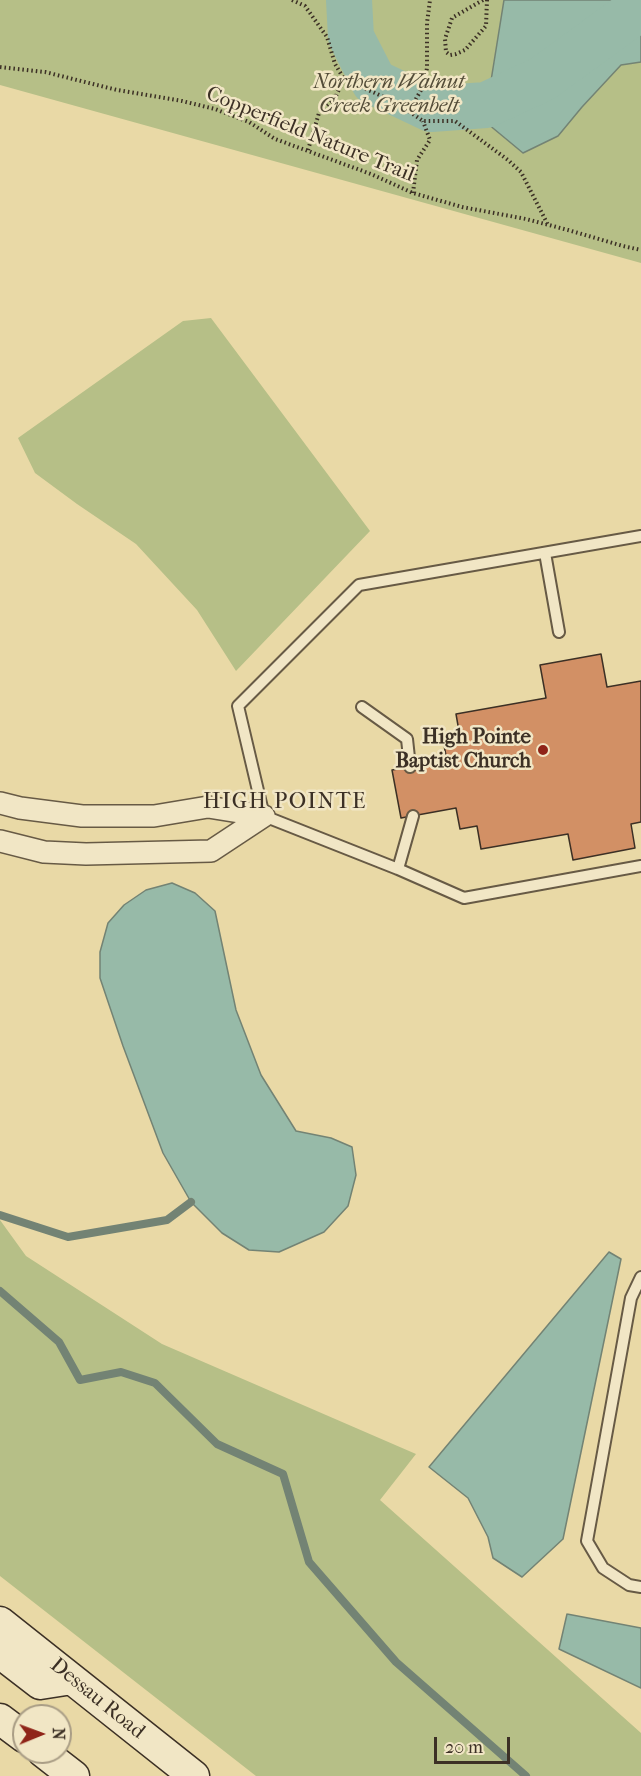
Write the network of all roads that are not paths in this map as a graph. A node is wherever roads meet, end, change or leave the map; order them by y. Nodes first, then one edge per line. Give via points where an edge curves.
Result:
1 (641, 536) edge
2 (546, 553) junction
3 (559, 632) dead end
4 (362, 707) dead end
5 (410, 767) dead end
6 (0, 803) edge
7 (264, 816) junction
8 (413, 816) dead end
9 (0, 841) edge
10 (641, 866) edge
11 (398, 869) junction
12 (641, 1277) edge
13 (641, 1587) edge
14 (0, 1622) edge
15 (0, 1653) edge
16 (72, 1679) junction
17 (58, 1764) edge
18 (74, 1776) edge
19 (194, 1776) edge

1 - 2 lane
2 - 3 lane
2 - 7 lane via 359,585 238,706
4 - 5 lane via 407,740
6 - 7 street via 82,816 154,816 208,807
7 - 9 street via 211,851 86,854 44,852
7 - 11 lane
8 - 11 lane
10 - 11 lane via 464,898
12 - 13 lane via 631,1298 587,1541 603,1568 629,1585
14 - 16 main road, Dessau Road
15 - 16 main road via 40,1684
16 - 19 main road, Dessau Road
17 - 18 main road

